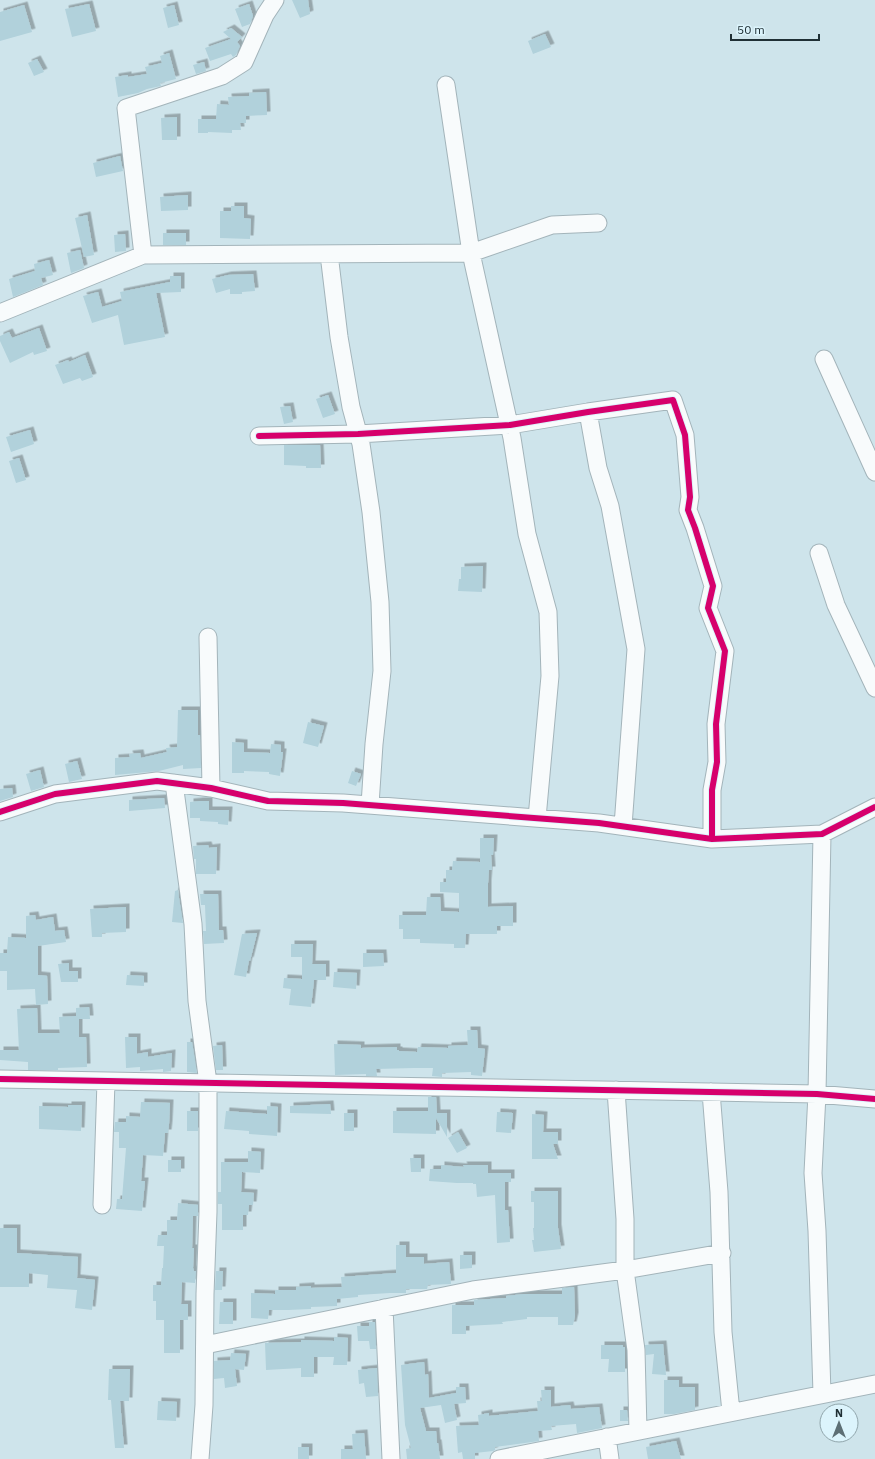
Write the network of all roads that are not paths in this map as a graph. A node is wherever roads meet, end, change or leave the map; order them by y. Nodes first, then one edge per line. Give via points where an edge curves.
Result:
1 (275, 0) edge
2 (446, 86) dead end
3 (598, 223) dead end
4 (471, 252) junction
5 (329, 254) junction
6 (143, 255) junction
7 (0, 313) edge
8 (824, 359) dead end
9 (588, 412) junction
10 (510, 425) junction
11 (358, 434) junction
12 (259, 436) dead end
13 (875, 472) edge
14 (819, 553) dead end
15 (208, 637) dead end
16 (875, 688) edge
17 (174, 783) junction
18 (211, 788) junction
19 (370, 805) junction
20 (875, 807) edge
21 (0, 812) edge
22 (537, 818) junction
23 (623, 826) junction
24 (822, 834) junction
25 (712, 839) junction
26 (0, 1079) edge
27 (106, 1081) junction
28 (208, 1083) junction
29 (616, 1090) junction
30 (711, 1092) junction
31 (817, 1094) junction
32 (875, 1099) edge
33 (102, 1205) dead end
34 (722, 1253) junction
35 (625, 1270) junction
36 (384, 1308) junction
37 (204, 1345) junction
38 (875, 1384) edge
39 (822, 1394) junction
40 (731, 1412) junction
41 (638, 1431) junction
42 (607, 1437) junction
43 (200, 1459) edge
44 (391, 1459) edge
45 (499, 1459) edge
46 (610, 1459) edge

1 - 6 street via 265,15 244,62 222,76 126,108
2 - 4 street
3 - 4 street via 552,225
4 - 5 street
4 - 10 street
5 - 6 street
5 - 11 street via 342,353
6 - 7 street
8 - 13 street
9 - 10 street
9 - 23 street via 598,468 610,506 636,649
9 - 25 street via 673,400 685,436 690,498 688,510 713,586 708,608 725,651 716,724 717,762 712,790
10 - 11 street
10 - 22 street via 528,534 548,612 550,676
11 - 12 street
11 - 19 street via 371,512 380,602 382,671
14 - 16 street via 836,605
15 - 18 street
17 - 18 street
17 - 21 street via 158,780 55,794
17 - 28 street via 193,924 197,1001
18 - 19 street via 268,801
19 - 22 street
20 - 24 street
22 - 23 street
23 - 25 street
24 - 25 street
24 - 31 street
26 - 27 street
27 - 28 street
27 - 33 street
28 - 29 street
28 - 37 street
29 - 30 street
29 - 35 street via 625,1219
30 - 31 street
30 - 34 street
31 - 32 street
31 - 39 street via 813,1173
34 - 35 street
34 - 40 street via 723,1332
35 - 36 street via 473,1290
35 - 41 street via 636,1350
36 - 37 street
36 - 44 street
37 - 43 street via 204,1405
38 - 39 street
39 - 40 street
40 - 41 street
41 - 42 street
42 - 45 street
42 - 46 street

